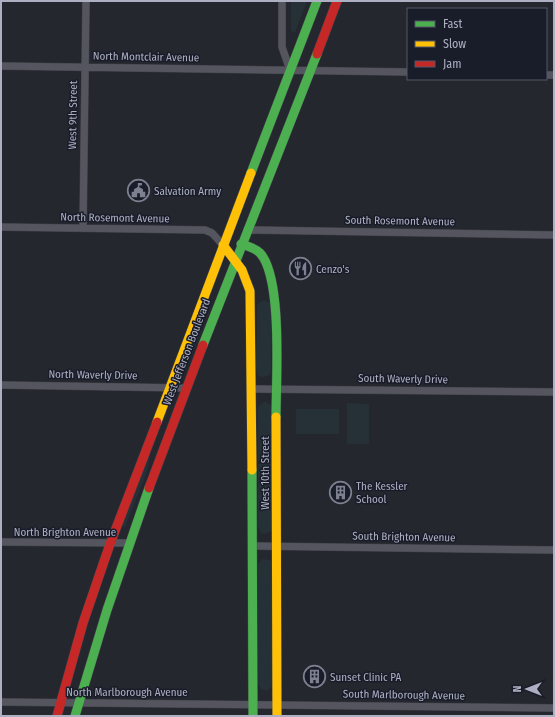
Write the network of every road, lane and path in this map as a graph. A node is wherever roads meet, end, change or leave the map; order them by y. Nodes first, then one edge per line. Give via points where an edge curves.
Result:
1 (86, 1) edge
2 (282, 1) edge
3 (317, 1) edge
4 (337, 1) edge
5 (1, 66) edge
6 (85, 67) junction
7 (290, 70) junction
8 (310, 71) junction
9 (407, 72) edge
10 (1, 228) edge
11 (83, 228) junction
12 (246, 230) junction
13 (554, 235) edge
14 (242, 244) junction
15 (223, 245) junction
16 (235, 260) junction
17 (1, 385) edge
18 (169, 388) junction
19 (186, 388) junction
20 (276, 388) junction
21 (252, 389) junction
22 (554, 392) edge
23 (1, 542) edge
24 (130, 543) junction
25 (110, 544) junction
26 (253, 546) junction
27 (277, 546) junction
28 (554, 550) edge
29 (1, 702) edge
30 (61, 702) junction
31 (79, 702) junction
32 (253, 704) junction
33 (277, 704) junction
34 (554, 708) edge
35 (57, 716) edge
36 (75, 716) edge
37 (253, 716) edge
38 (277, 716) edge

1 - 6 street, West 9th Street
2 - 7 street via 282,48
3 - 7 main road, West Jefferson Boulevard
4 - 8 main road, West Jefferson Boulevard
5 - 6 street, North Montclair Avenue
6 - 7 street, North Montclair Avenue
6 - 11 street, West 9th Street
7 - 8 street, North Montclair Avenue
7 - 15 main road, West Jefferson Boulevard
8 - 9 street, North Montclair Avenue
8 - 12 main road, West Jefferson Boulevard
10 - 11 street, North Rosemont Avenue
11 - 15 street, North Rosemont Avenue via 205,230 212,233
12 - 13 street, South Rosemont Avenue
12 - 14 main road, West Jefferson Boulevard
14 - 16 main road, West Jefferson Boulevard
14 - 20 main road, West 10th Street via 262,255 272,279 276,308
15 - 16 main road, West 10th Street
15 - 18 main road, West Jefferson Boulevard
16 - 19 main road, West Jefferson Boulevard
16 - 21 main road, West 10th Street via 250,284
17 - 18 street, North Waverly Drive
18 - 19 street, North Waverly Drive
18 - 25 main road, West Jefferson Boulevard
19 - 24 main road, West Jefferson Boulevard
20 - 21 street, South Waverly Drive
20 - 22 street, South Waverly Drive
20 - 27 main road, West 10th Street
21 - 26 main road, West 10th Street
23 - 25 street, North Brighton Avenue
24 - 25 street, North Brighton Avenue
24 - 31 main road, West Jefferson Boulevard via 106,610
25 - 30 main road, West Jefferson Boulevard via 83,623
26 - 27 street, South Brighton Avenue
26 - 32 main road, West 10th Street
27 - 28 street, South Brighton Avenue
27 - 33 main road, West 10th Street
29 - 30 street, North Marlborough Avenue
30 - 31 street, North Marlborough Avenue
30 - 35 main road, West Jefferson Boulevard
31 - 32 street, North Marlborough Avenue
31 - 36 main road, West Jefferson Boulevard
32 - 33 street, South Marlborough Avenue
32 - 37 main road, West 10th Street
33 - 34 street, South Marlborough Avenue
33 - 38 main road, West 10th Street

